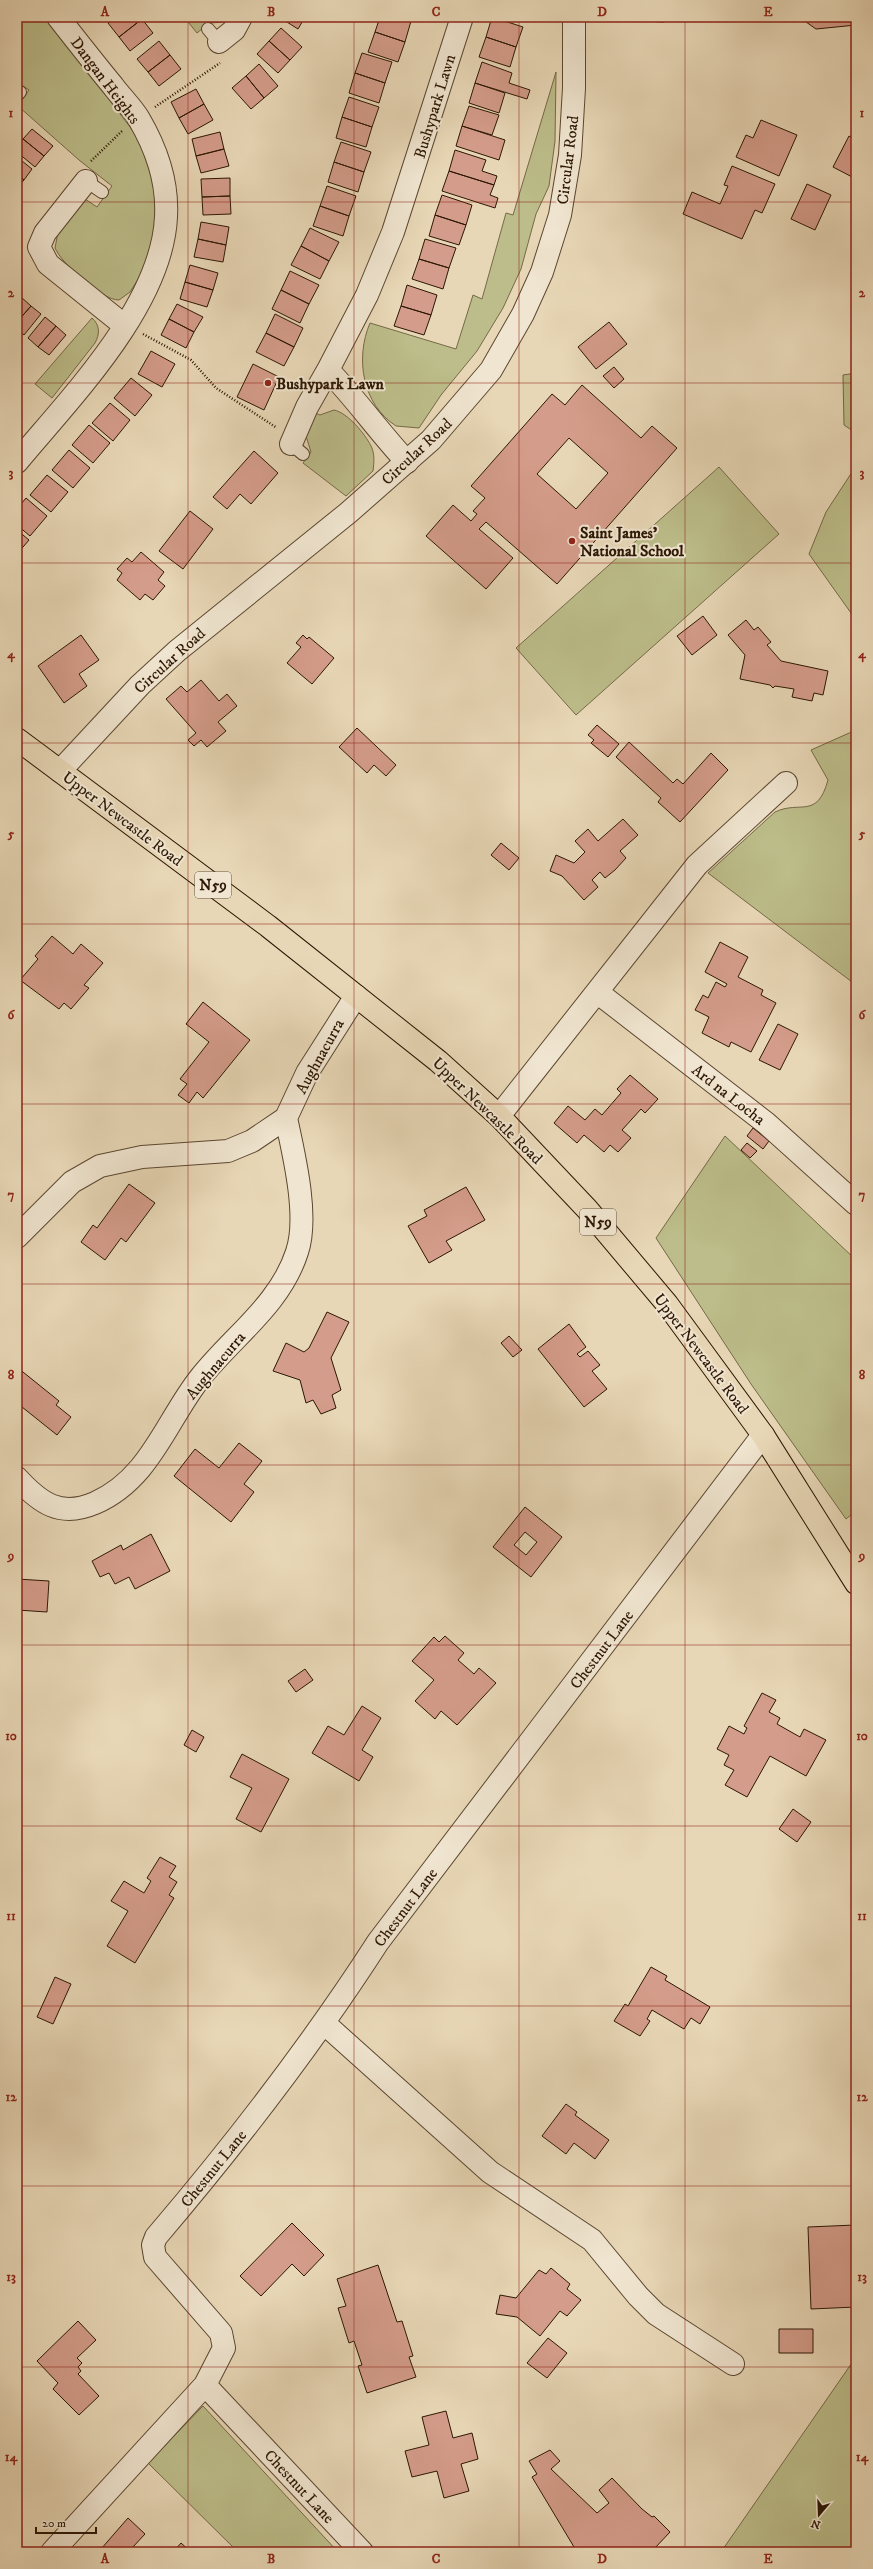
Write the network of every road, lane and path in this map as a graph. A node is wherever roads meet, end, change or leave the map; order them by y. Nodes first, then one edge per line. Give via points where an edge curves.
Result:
1 (58, 17) edge
2 (241, 17) edge
3 (462, 17) edge
4 (574, 17) edge
5 (218, 36) joint
6 (138, 118) junction
7 (94, 187) joint
8 (125, 326) junction
9 (328, 370) junction
10 (296, 445) joint
11 (17, 462) edge
12 (407, 462) junction
13 (17, 739) edge
14 (60, 771) junction
15 (786, 783) dead end
16 (597, 992) junction
17 (356, 996) junction
18 (499, 1116) junction
19 (286, 1118) junction
20 (856, 1204) edge
21 (17, 1237) edge
22 (763, 1435) junction
23 (17, 1478) edge
24 (856, 1583) edge
25 (325, 2024) junction
26 (733, 2364) dead end
27 (205, 2385) junction
28 (52, 2552) edge
29 (362, 2552) edge

1 - 6 street, Dangan Heights
2 - 5 street via 238,25
3 - 9 street, Bushypark Lawn via 396,226 369,290
4 - 12 street, Circular Road via 574,88 568,180 556,232 542,272 523,314 491,370 450,420
5 - 6 path via 226,52 219,65
6 - 7 path via 85,168
6 - 8 street, Dangan Heights via 160,169 166,195 166,218 154,271
7 - 8 street via 45,233 39,247 48,264
8 - 10 path via 192,360 216,388 273,426
8 - 11 street, Dangan Heights via 97,365
9 - 10 street, Bushypark Lawn via 305,411
9 - 12 street
12 - 14 street, Circular Road via 177,651 140,685
13 - 14 main road, Upper Newcastle Road / N59
14 - 17 main road, Upper Newcastle Road / N59 via 268,926
15 - 16 street via 698,865
16 - 18 street
16 - 20 street, Ard na Locha via 766,1123
17 - 18 main road, Upper Newcastle Road / N59 via 466,1084
17 - 19 street, Aughnacurra via 307,1073
18 - 22 main road, Upper Newcastle Road / N59 via 587,1209 667,1304
19 - 21 street via 252,1141 228,1151 142,1157 100,1166 72,1182
19 - 23 street, Aughnacurra via 297,1173 301,1230 297,1253 273,1300 201,1377 145,1464 124,1486 88,1506 60,1508 41,1502
22 - 24 main road, Upper Newcastle Road / N59
22 - 25 street, Chestnut Lane via 378,1942
25 - 26 street via 490,2172 592,2240 656,2314
25 - 27 street, Chestnut Lane via 207,2177 156,2237 153,2245 155,2257 221,2333 224,2348
27 - 28 street, Chestnut Lane
27 - 29 street, Chestnut Lane

